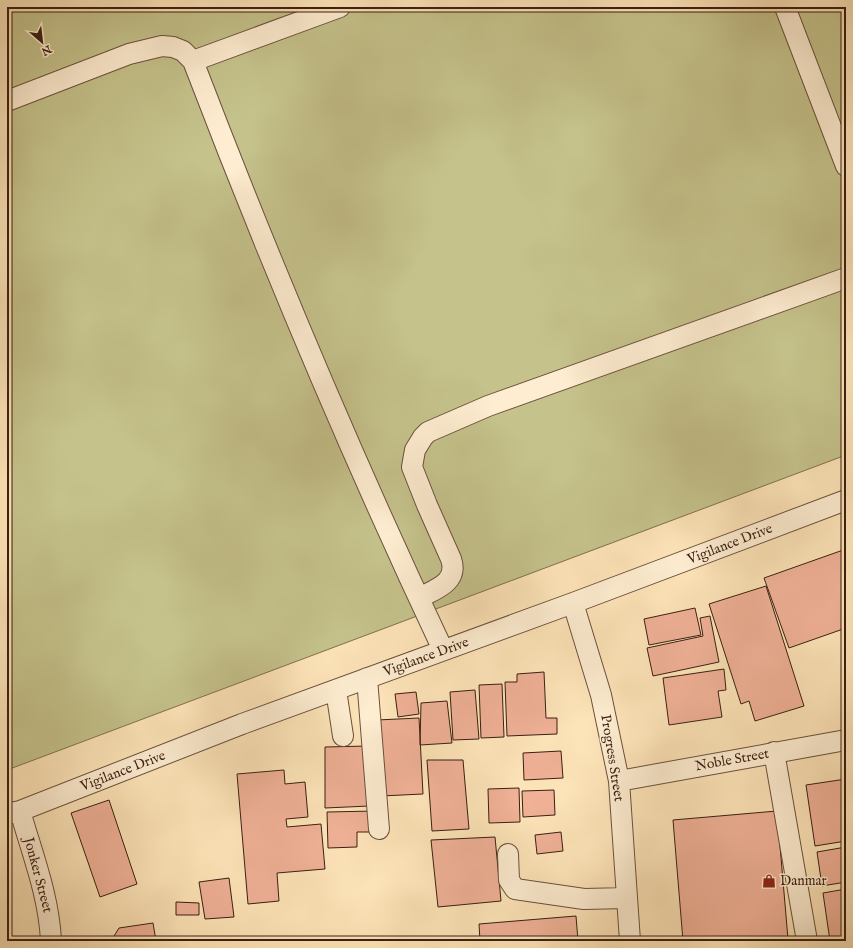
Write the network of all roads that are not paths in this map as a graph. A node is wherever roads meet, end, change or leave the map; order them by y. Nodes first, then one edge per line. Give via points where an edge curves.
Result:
1 (340, 7) edge
2 (785, 7) edge
3 (193, 61) junction
4 (7, 101) edge
5 (846, 166) edge
6 (846, 278) edge
7 (846, 500) edge
8 (419, 598) junction
9 (573, 603) junction
10 (443, 650) junction
11 (367, 678) junction
12 (336, 690) junction
13 (343, 736) dead end
14 (846, 740) edge
15 (774, 752) junction
16 (619, 781) junction
17 (13, 813) edge
18 (379, 829) dead end
19 (508, 854) dead end
20 (627, 898) junction
21 (51, 941) edge
22 (630, 941) edge
23 (807, 941) edge

1 - 3 street
2 - 5 street
3 - 4 street via 183,51 162,46 129,54
3 - 8 street via 260,231 341,424
6 - 8 street via 488,406 428,432 415,450 412,467 454,566 447,582
7 - 9 street, Vigilance Drive
8 - 10 street
9 - 10 street, Vigilance Drive
9 - 16 street, Progress Street via 601,695
10 - 11 street, Vigilance Drive
11 - 12 street, Vigilance Drive
11 - 18 street
12 - 13 street
12 - 17 street, Vigilance Drive
14 - 15 street, Noble Street
15 - 16 street, Noble Street
15 - 23 street
16 - 20 street, Progress Street
17 - 21 street, Jonker Street via 44,894 50,920
19 - 20 street via 510,880 515,889 584,899
20 - 22 street, Progress Street

